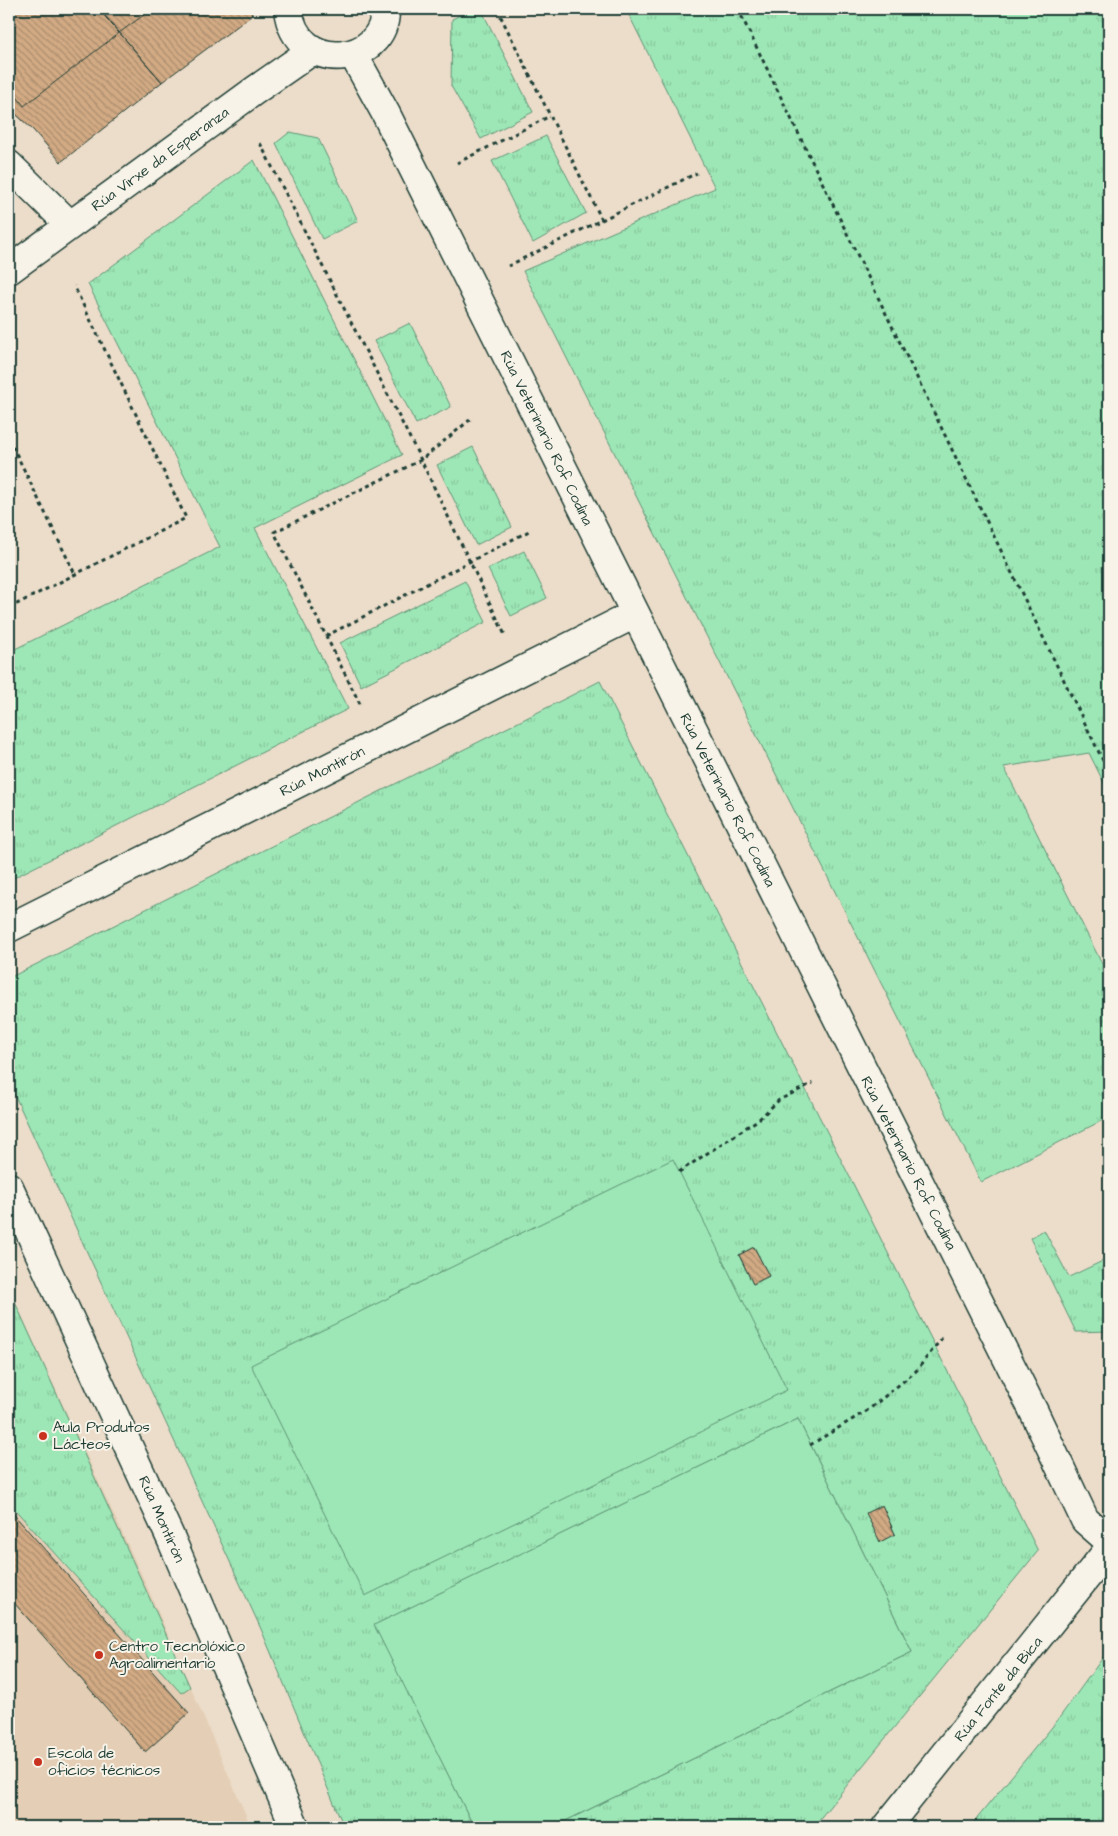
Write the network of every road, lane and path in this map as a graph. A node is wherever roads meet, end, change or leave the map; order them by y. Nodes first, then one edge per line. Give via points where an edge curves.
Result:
1 (288, 9) edge
2 (385, 9) edge
3 (497, 9) edge
4 (738, 9) edge
5 (313, 50) junction
6 (353, 54) junction
7 (550, 116) junction
8 (260, 143) dead end
9 (457, 163) dead end
10 (9, 165) edge
11 (698, 173) dead end
12 (602, 220) junction
13 (70, 225) junction
14 (508, 266) dead end
15 (9, 270) edge
16 (74, 286) dead end
17 (471, 419) dead end
18 (9, 439) edge
19 (421, 460) junction
20 (528, 532) dead end
21 (470, 562) junction
22 (75, 574) junction
23 (9, 608) edge
24 (635, 614) junction
25 (505, 635) dead end
26 (326, 636) junction
27 (360, 704) dead end
28 (1109, 773) edge
29 (9, 928) edge
30 (813, 1083) dead end
31 (679, 1172) dead end
32 (9, 1187) edge
33 (942, 1338) dead end
34 (810, 1445) dead end
35 (1109, 1541) edge
36 (1109, 1549) edge
37 (295, 1827) edge
38 (886, 1827) edge

1 - 5 street via 300,40
2 - 6 street via 382,26 375,38
3 - 7 path
4 - 28 path
5 - 6 street via 326,55
5 - 13 street, Rúa Virxe da Esperanza
6 - 24 street, Rúa Veterinario Rof Codina
7 - 9 path
7 - 12 path
8 - 19 path
10 - 13 street
11 - 12 path
12 - 14 path
13 - 15 street, Rúa Virxe da Esperanza
16 - 22 path via 186,518
17 - 19 path
18 - 22 path
19 - 21 path
19 - 26 path via 274,532
20 - 21 path
21 - 25 path
21 - 26 path
22 - 23 path
24 - 29 street, Rúa Montirón
24 - 35 street, Rúa Veterinario Rof Codina via 1085,1520
26 - 27 path
30 - 31 path via 779,1100 759,1119
32 - 37 street, Rúa Montirón via 172,1541
33 - 34 path via 916,1371 868,1410
36 - 38 street, Rúa Fonte da Bica

